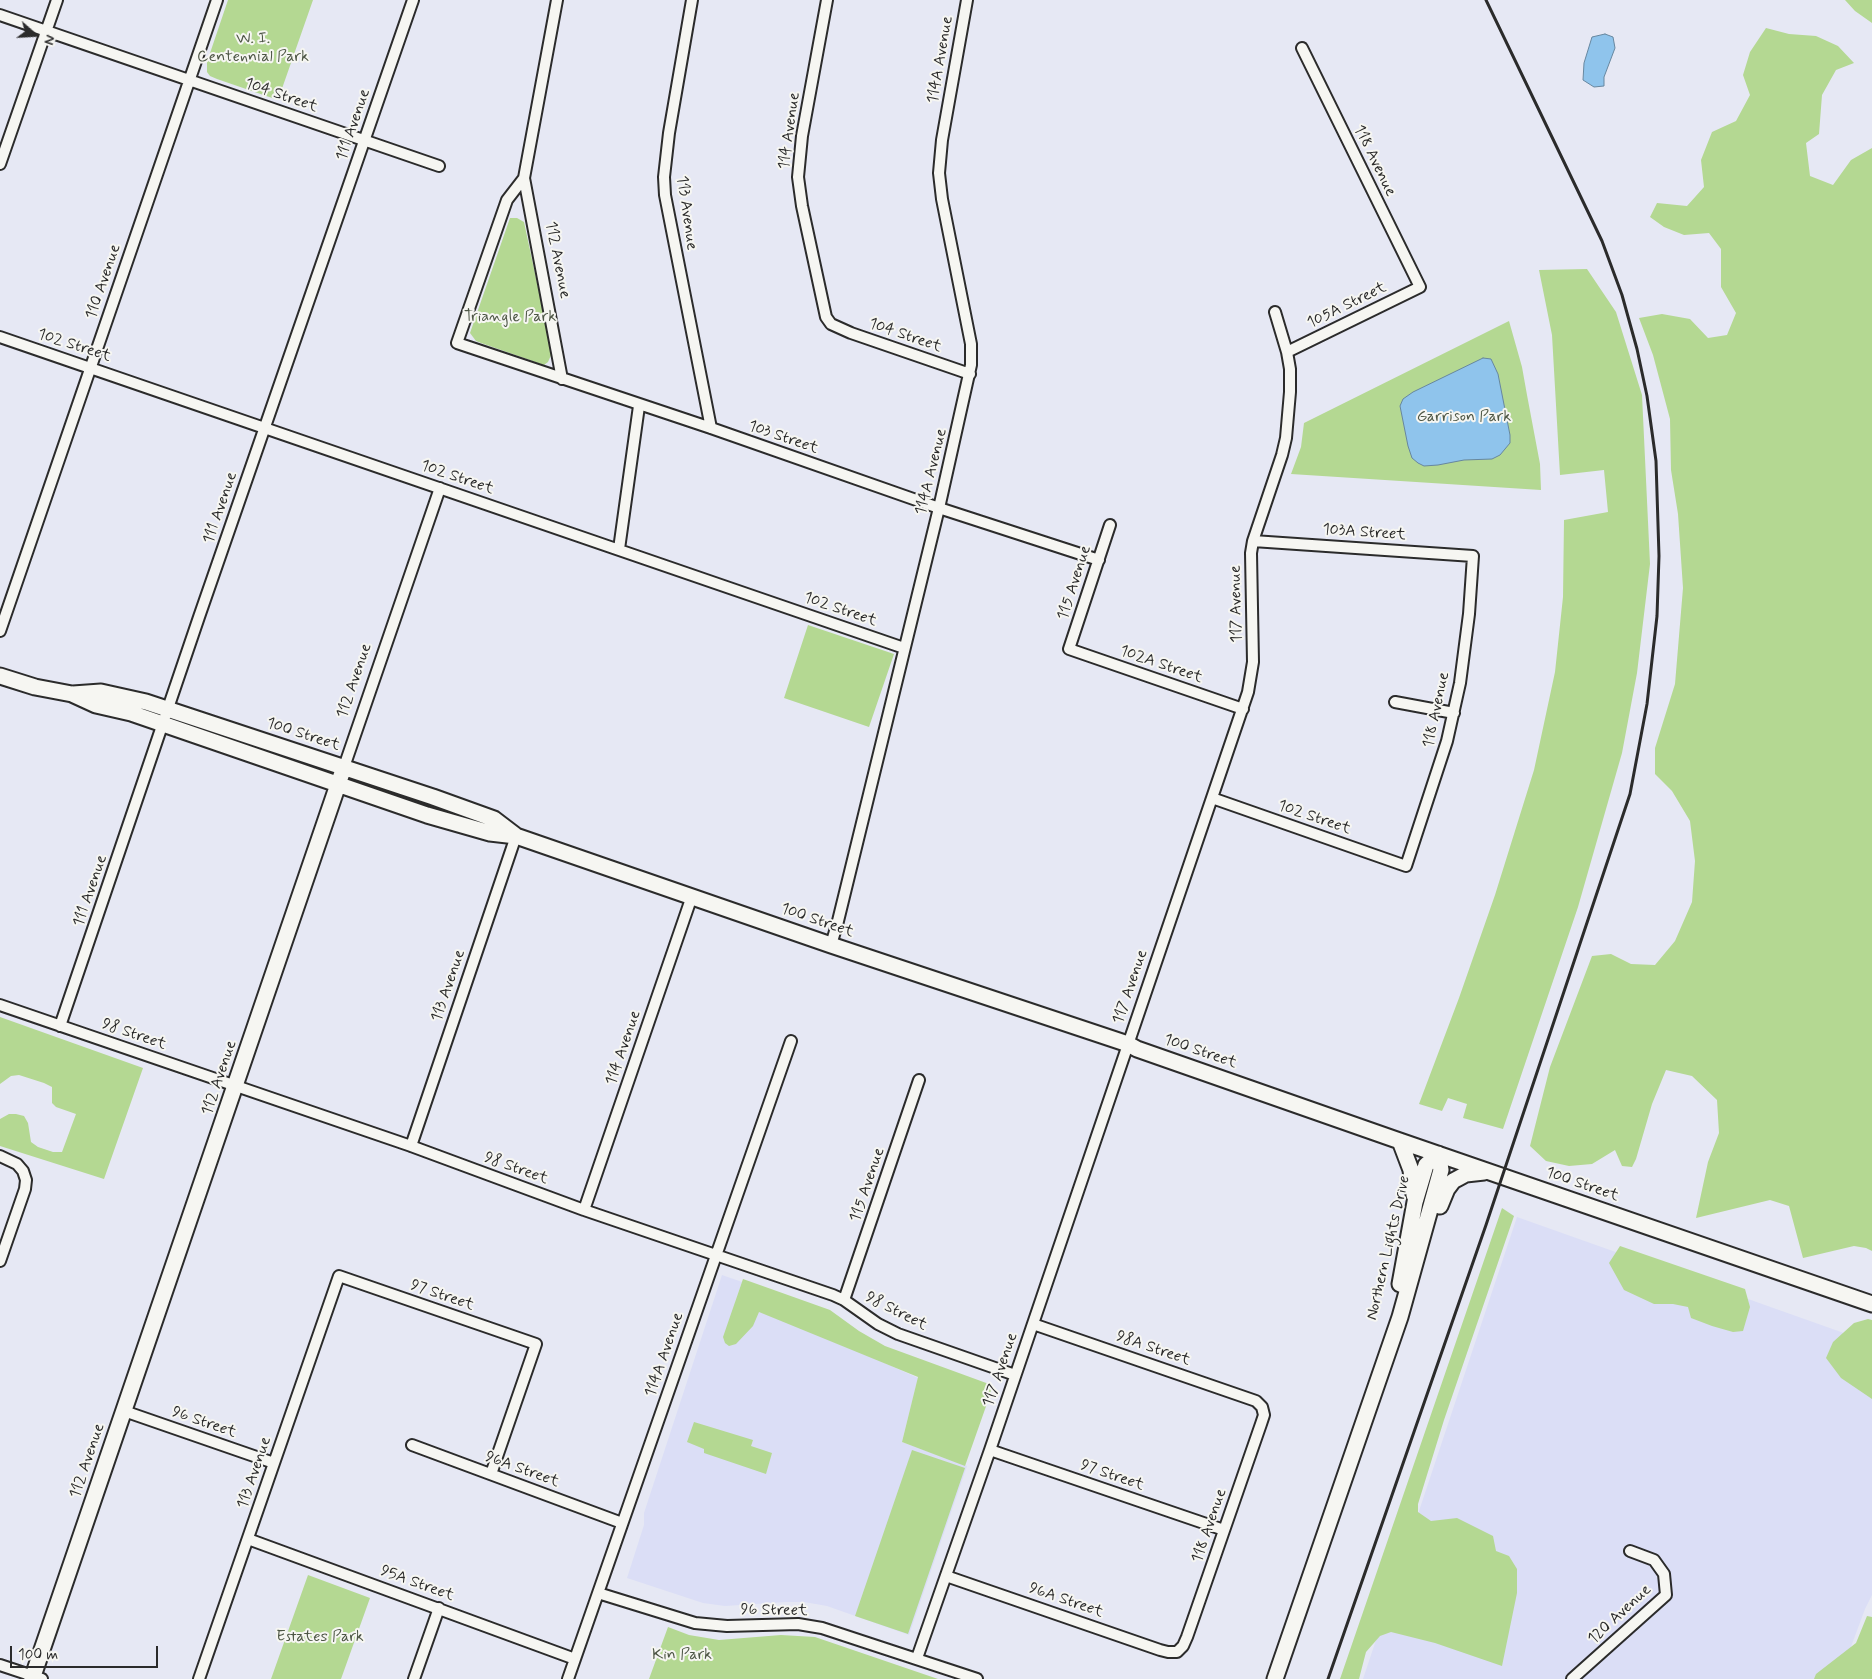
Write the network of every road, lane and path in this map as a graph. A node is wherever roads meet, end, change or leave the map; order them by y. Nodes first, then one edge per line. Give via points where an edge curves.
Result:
1 (57, 0) edge
2 (217, 0) edge
3 (413, 0) edge
4 (557, 0) edge
5 (692, 0) edge
6 (827, 0) edge
7 (967, 0) edge
8 (0, 15) edge
9 (46, 31) junction
10 (1302, 48) dead end
11 (189, 81) junction
12 (365, 140) junction
13 (0, 164) edge
14 (439, 166) dead end
15 (524, 178) junction
16 (1420, 287) joint
17 (1275, 312) dead end
18 (831, 324) joint
19 (0, 337) edge
20 (457, 343) joint
21 (1288, 352) junction
22 (91, 368) junction
23 (970, 374) junction
24 (562, 379) junction
25 (639, 406) junction
26 (265, 428) junction
27 (710, 428) junction
28 (440, 488) junction
29 (939, 508) junction
30 (1110, 525) dead end
31 (1253, 541) junction
32 (619, 549) junction
33 (1473, 556) joint
34 (1098, 560) junction
35 (0, 631) edge
36 (904, 648) junction
37 (1069, 649) joint
38 (0, 676) edge
39 (72, 694) junction
40 (1395, 702) dead end
41 (1243, 709) junction
42 (168, 710) junction
43 (1454, 713) junction
44 (163, 725) junction
45 (344, 767) junction
46 (339, 784) junction
47 (1212, 798) junction
48 (516, 836) junction
49 (1406, 866) joint
50 (692, 896) junction
51 (831, 945) junction
52 (0, 1005) edge
53 (60, 1026) junction
54 (790, 1041) dead end
55 (1128, 1044) junction
56 (920, 1080) dead end
57 (236, 1085) junction
58 (1400, 1141) junction
59 (411, 1146) junction
60 (1438, 1154) junction
61 (0, 1156) edge
62 (1488, 1171) junction
63 (1415, 1202) junction
64 (584, 1210) junction
65 (716, 1255) junction
66 (0, 1261) edge
67 (1413, 1271) junction
68 (339, 1276) joint
69 (844, 1300) junction
70 (1872, 1304) edge
71 (1033, 1324) junction
72 (1015, 1375) junction
73 (1377, 1383) junction
74 (1262, 1406) joint
75 (124, 1411) junction
76 (412, 1445) dead end
77 (990, 1450) junction
78 (274, 1463) junction
79 (491, 1474) junction
80 (622, 1523) junction
81 (1224, 1530) junction
82 (248, 1539) junction
83 (1630, 1551) dead end
84 (946, 1576) junction
85 (598, 1593) junction
86 (438, 1608) junction
87 (1177, 1652) joint
88 (917, 1658) junction
89 (575, 1659) junction
90 (0, 1664) edge
91 (36, 1678) edge
92 (199, 1679) edge
93 (414, 1679) edge
94 (568, 1679) edge
95 (977, 1679) edge
96 (1275, 1679) edge
97 (1572, 1679) edge

1 - 9 street
2 - 11 street, 110 Avenue
3 - 12 street, 111 Avenue
4 - 15 street, 112 Avenue
5 - 27 street, 113 Avenue via 664,177
6 - 18 street, 114 Avenue via 802,136 798,177 822,305
7 - 23 street, 114A Avenue via 939,173 971,344
8 - 9 street, 104 Street
9 - 11 street, 104 Street
9 - 13 street
10 - 16 street, 118 Avenue
11 - 12 street, 104 Street
11 - 22 street, 110 Avenue
12 - 14 street, 104 Street
12 - 26 street, 111 Avenue
15 - 20 street, 112 Avenue via 507,200
15 - 24 street, 112 Avenue
16 - 21 street, 105A Street
17 - 21 street, 117 Avenue
18 - 23 street, 104 Street
19 - 22 street, 102 Street
20 - 24 street, 103 Street
21 - 31 street, 117 Avenue via 1290,392 1286,438
22 - 26 street, 102 Street
22 - 35 street, 110 Avenue
23 - 29 street, 114A Avenue
24 - 25 street, 103 Street
25 - 27 street, 103 Street
25 - 32 street
26 - 28 street, 102 Street
26 - 42 street, 111 Avenue
27 - 29 street, 103 Street
28 - 32 street, 102 Street
28 - 45 street, 112 Avenue
29 - 34 street, 103 Street
29 - 36 street, 114A Avenue
30 - 34 street, 115 Avenue
31 - 33 street, 103A Street
31 - 41 street, 117 Avenue via 1250,568 1251,680
32 - 36 street, 102 Street
33 - 43 street, 118 Avenue via 1464,652
34 - 37 street, 115 Avenue
36 - 51 street, 114A Avenue
37 - 41 street, 102A Street
38 - 39 main road, 100 Street
39 - 42 main road, 100 Street via 101,692
39 - 44 main road, 100 Street via 96,705
40 - 43 street
41 - 47 street, 117 Avenue
42 - 44 street, 111 Avenue
42 - 45 main road, 100 Street
43 - 49 street, 118 Avenue
44 - 46 main road, 100 Street
44 - 53 street, 111 Avenue
45 - 46 main road, 112 Avenue
45 - 48 main road, 100 Street via 494,820
46 - 48 main road, 100 Street via 427,815 490,833
46 - 57 main road, 112 Avenue
47 - 49 street, 102 Street
47 - 55 street, 117 Avenue
48 - 50 main road, 100 Street
48 - 59 street, 113 Avenue
50 - 51 main road, 100 Street
50 - 64 street, 114 Avenue
51 - 55 main road, 100 Street
52 - 53 street, 98 Street
53 - 57 street, 98 Street
54 - 65 street, 114A Avenue
55 - 58 main road, 100 Street
55 - 71 street, 117 Avenue
56 - 69 street, 115 Avenue
57 - 59 street, 98 Street
57 - 75 main road, 112 Avenue
58 - 60 main road, 100 Street
58 - 63 main road via 1411,1170
59 - 64 street, 98 Street
60 - 62 main road, 100 Street
60 - 63 main road, Northern Lights Drive via 1426,1165
60 - 67 main road, Northern Lights Drive via 1441,1170
61 - 66 street via 18,1164 26,1180
62 - 67 main road via 1466,1174 1450,1185
62 - 70 main road, 100 Street
63 - 73 main road, Northern Lights Drive
64 - 65 street, 98 Street
65 - 69 street, 98 Street
65 - 80 street, 114A Avenue
67 - 73 main road, Northern Lights Drive
68 - 78 street, 113 Avenue
68 - 79 street, 97 Street via 536,1344
69 - 72 street, 98 Street via 898,1334
71 - 72 street, 117 Avenue
71 - 74 street, 98A Street via 1247,1397
72 - 77 street, 117 Avenue
73 - 96 main road, Northern Lights Drive
74 - 81 street, 118 Avenue via 1264,1415
75 - 78 street, 96 Street
75 - 91 main road, 112 Avenue
76 - 79 street, 96A Street
77 - 81 street, 97 Street
77 - 84 street, 117 Avenue
78 - 82 street, 113 Avenue
79 - 80 street, 96A Street
80 - 85 street, 114A Avenue
81 - 87 street, 118 Avenue via 1187,1637
82 - 86 street, 95A Street
82 - 92 street, 113 Avenue
83 - 97 street, 120 Avenue via 1654,1560 1664,1574 1666,1595
84 - 87 street, 96A Street via 1160,1650
84 - 88 street, 117 Avenue
85 - 88 street, 96 Street via 695,1624 791,1624 822,1628
85 - 89 street, 114A Avenue
86 - 89 street, 95A Street
86 - 93 street
88 - 95 street, 96 Street
89 - 94 street, 114A Avenue
90 - 91 street

